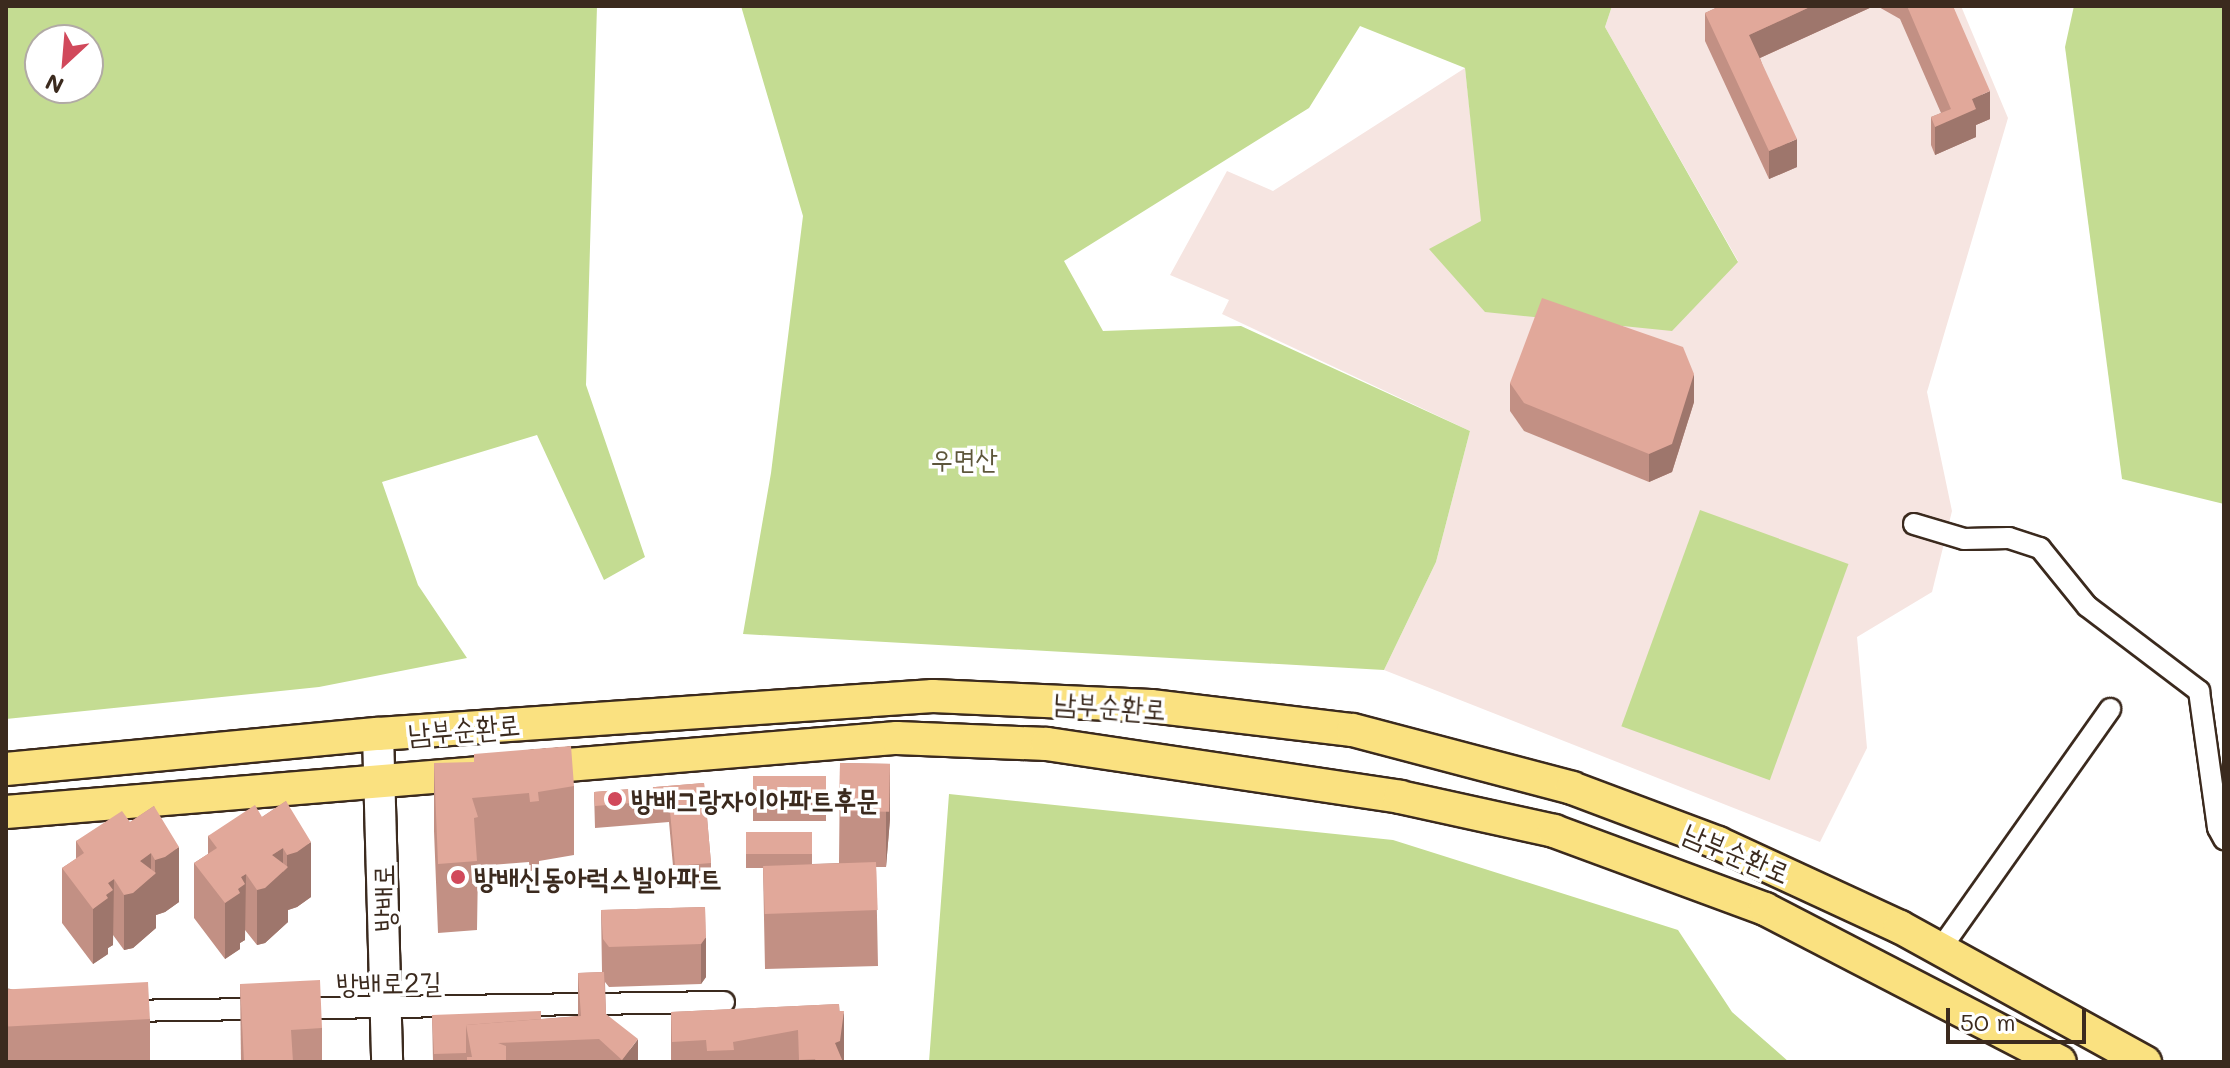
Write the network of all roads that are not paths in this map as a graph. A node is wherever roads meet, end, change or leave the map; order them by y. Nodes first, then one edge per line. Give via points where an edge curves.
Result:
1 (1914, 524) dead end
2 (2110, 709) dead end
3 (378, 734) junction
4 (2218, 760) edge
5 (6, 769) edge
6 (379, 780) junction
7 (6, 812) edge
8 (2224, 839) edge
9 (1941, 948) junction
10 (724, 1002) dead end
11 (103, 1011) edge
12 (385, 1011) junction
13 (387, 1062) edge
14 (2060, 1062) edge
15 (2145, 1062) edge

1 - 4 street via 1964,539 2009,538 2040,548 2087,606 2199,691
2 - 9 street
3 - 5 main road, 남부순환로
3 - 6 main road, 방배로
3 - 9 main road, 남부순환로 via 933,696 1151,706 1353,730 1467,756 1632,809 1804,880
4 - 8 street via 2218,828
6 - 7 main road, 남부순환로
6 - 12 main road, 방배로
6 - 14 main road, 남부순환로 via 897,738 1047,744 1400,797 1554,831 1765,909
9 - 15 main road, 남부순환로
10 - 12 street, 방배로2길
11 - 12 street, 방배로2길
12 - 13 main road, 방배로

